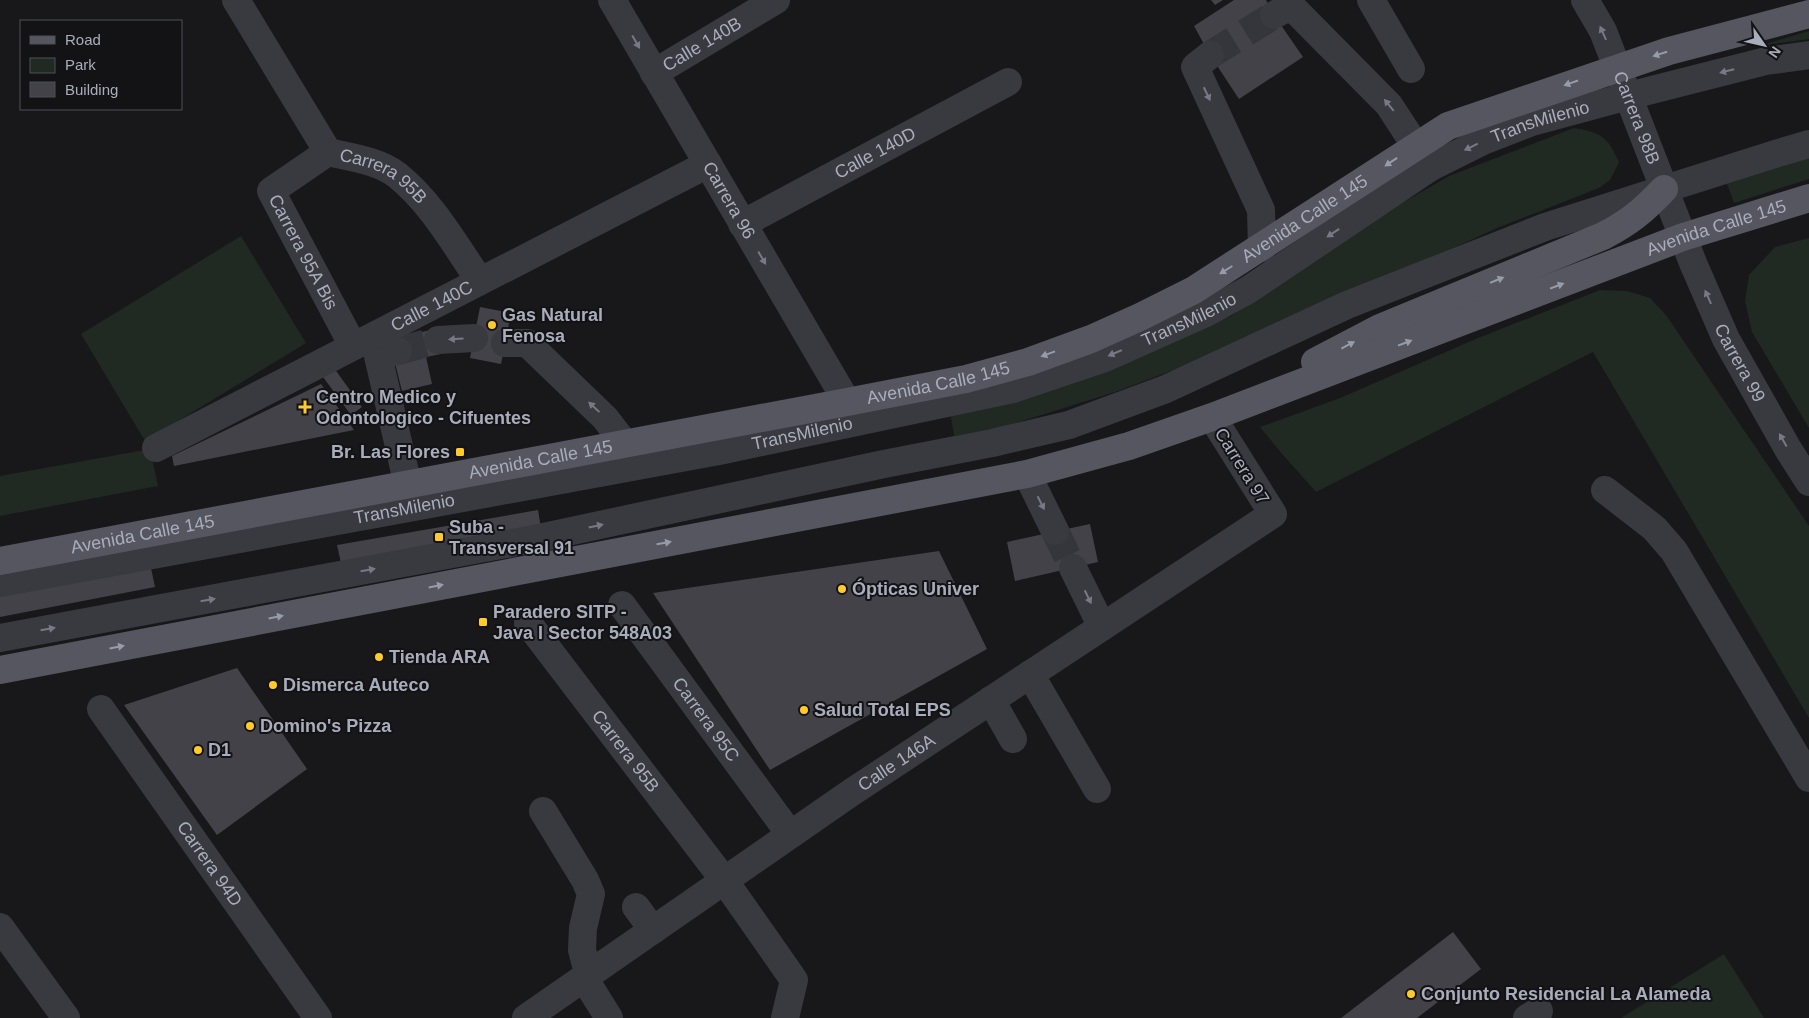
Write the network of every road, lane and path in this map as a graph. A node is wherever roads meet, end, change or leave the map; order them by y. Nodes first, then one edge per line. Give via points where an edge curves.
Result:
1 (236, 0) edge
2 (612, 0) edge
3 (776, 0) edge
4 (1371, 0) edge
5 (1585, 0) edge
6 (1809, 14) edge
7 (1274, 15) tunnel mouth
8 (1809, 55) edge
9 (1210, 56) tunnel mouth
10 (1617, 68) junction
11 (1410, 69) dead end
12 (654, 73) junction
13 (1008, 82) dead end
14 (1628, 96) junction
15 (1809, 144) edge
16 (1416, 145) junction
17 (328, 152) junction
18 (708, 164) junction
19 (1664, 189) junction
20 (1809, 198) edge
21 (742, 224) junction
22 (1683, 238) junction
23 (1262, 248) junction
24 (480, 281) junction
25 (474, 338) dead end
26 (438, 340) tunnel mouth
27 (505, 342) dead end
28 (354, 346) junction
29 (398, 351) tunnel mouth
30 (847, 402) junction
31 (1212, 417) junction
32 (625, 444) junction
33 (156, 448) dead end
34 (1027, 474) junction
35 (1809, 482) edge
36 (408, 484) junction
37 (1605, 490) dead end
38 (1273, 514) joint
39 (1055, 531) tunnel mouth
40 (0, 561) edge
41 (1073, 568) tunnel mouth
42 (0, 584) edge
43 (622, 605) dead end
44 (528, 623) dead end
45 (1102, 627) junction
46 (0, 638) edge
47 (0, 670) edge
48 (1030, 674) junction
49 (991, 700) junction
50 (101, 709) dead end
51 (1013, 739) dead end
52 (1809, 778) edge
53 (1097, 789) dead end
54 (543, 811) dead end
55 (790, 834) junction
56 (724, 880) junction
57 (636, 907) dead end
58 (0, 927) edge
59 (653, 930) junction
60 (584, 978) junction
61 (66, 1018) edge
62 (318, 1018) edge
63 (526, 1018) edge
64 (609, 1018) edge
65 (785, 1018) edge

1 - 17 street, Carrera 95B
2 -> 12 street, Carrera 96
3 - 12 street, Calle 140B
4 - 11 street
10 -> 5 street, Carrera 98B via 1603,31
6 -> 10 main road, Avenida Calle 145
16 -> 7 street via 1389,104 1291,6
8 -> 14 street, TransMilenio via 1766,61
9 -> 23 street via 1195,67 1261,210
10 - 14 street, Carrera 98B
10 -> 16 main road, Avenida Calle 145 via 1448,126
12 - 18 street, Carrera 96
13 - 21 street, Calle 140D
14 - 19 street, Carrera 98B
14 -> 42 street, TransMilenio via 1532,122 1483,141 1431,167 1248,290 1206,313 1105,358 1013,389 710,453
15 - 19 street
16 -> 23 main road, Avenida Calle 145
17 - 24 street, Carrera 95B via 366,160 396,174 430,209
17 - 28 street, Carrera 95A Bis via 271,191
18 - 21 street, Carrera 96
18 - 24 street, Calle 140C
19 - 22 street, Carrera 98B
31 -> 19 main road via 1380,328 1625,225
46 -> 19 street via 539,538 1069,425 1166,389 1347,305 1545,227
20 - 22 main road, Avenida Calle 145
21 -> 30 street, Carrera 96
31 -> 22 main road, Avenida Calle 145
35 -> 22 street, Carrera 99 via 1726,339
23 -> 30 main road, Avenida Calle 145 via 1194,290 1091,339 1028,362 966,379
24 - 28 street, Calle 140C
25 -> 26 street
32 -> 27 street via 605,418 527,343
28 - 33 street, Calle 140C
29 - 36 street via 378,356
30 - 32 main road, Avenida Calle 145
31 - 34 main road, Avenida Calle 145 via 1129,446
31 - 38 street, Carrera 97
32 - 36 main road, Avenida Calle 145
34 -> 39 street
47 -> 34 main road, Avenida Calle 145
36 - 40 main road, Avenida Calle 145
37 - 52 street via 1654,528 1674,551
38 - 45 street, Calle 146A
41 -> 45 street
43 - 55 street, Carrera 95C
44 - 56 street, Carrera 95B
45 - 48 street, Calle 146A
48 - 49 street, Calle 146A
48 - 53 street
49 - 51 street
49 - 55 street, Calle 146A
50 - 62 street, Carrera 94D
54 - 60 street via 591,894 583,928 582,950 588,973
55 - 56 street, Calle 146A
56 - 59 street, Calle 146A
56 - 65 street, Carrera 95B via 794,980
57 - 59 street
58 - 61 street
59 - 60 street, Calle 146A
60 - 63 street, Calle 146A
60 - 64 street

